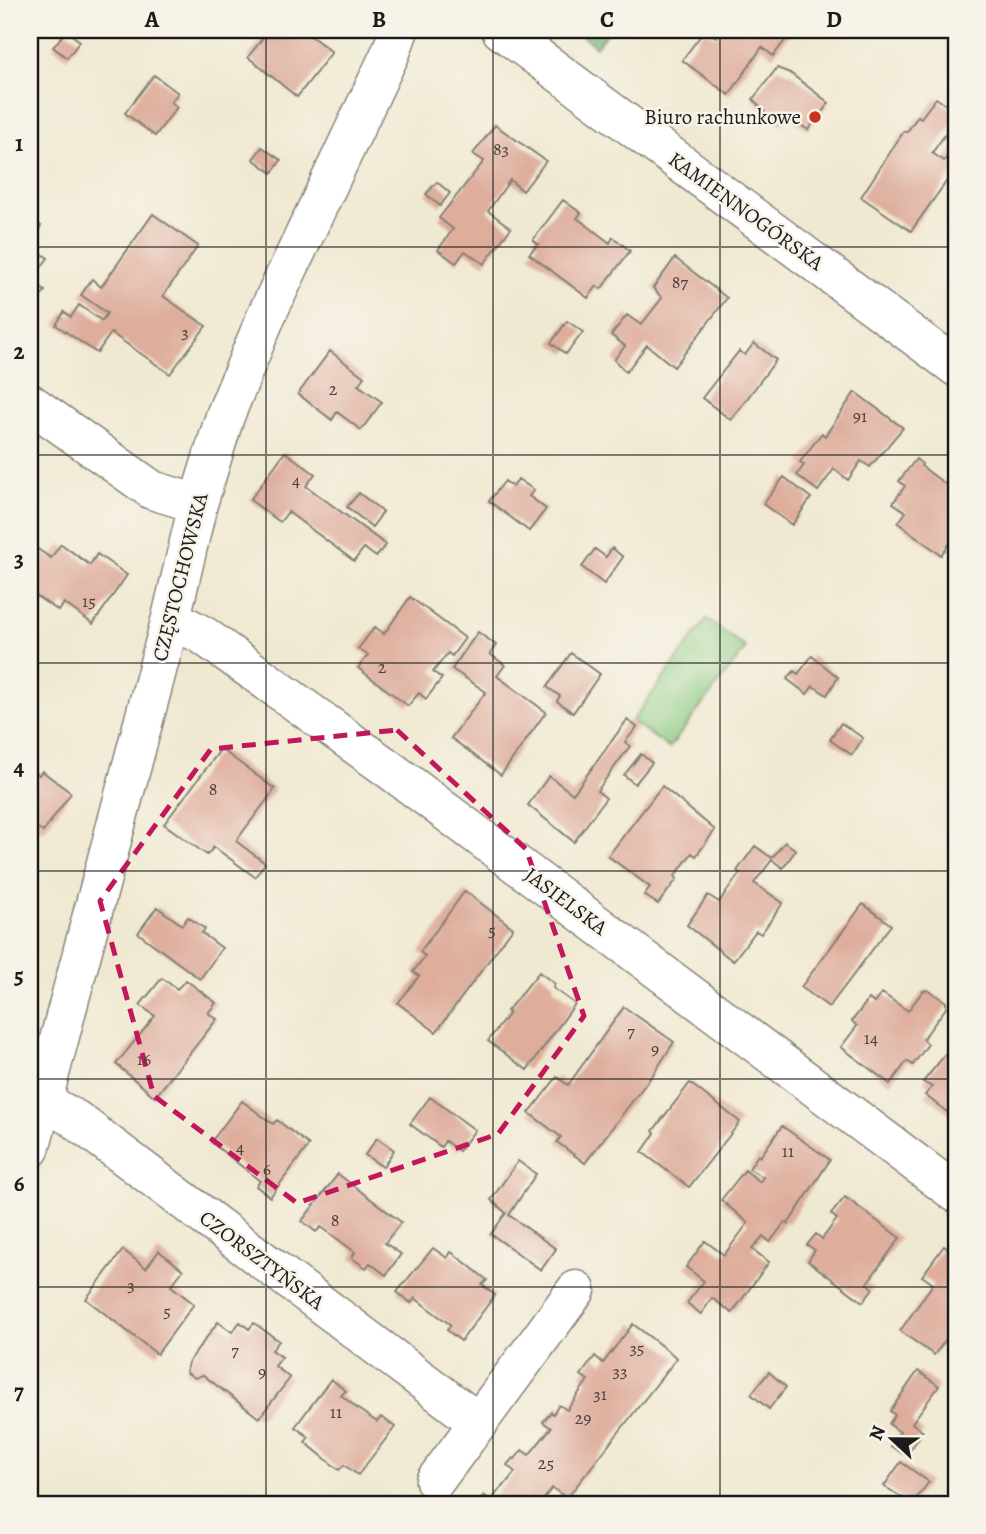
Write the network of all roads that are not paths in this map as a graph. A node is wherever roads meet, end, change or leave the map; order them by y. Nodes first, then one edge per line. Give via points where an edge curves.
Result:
1 (399, 30) edge
2 (501, 30) edge
3 (956, 367) edge
4 (30, 403) edge
5 (198, 504) junction
6 (171, 618) junction
7 (41, 1079) edge
8 (30, 1149) edge
9 (956, 1193) edge
10 (576, 1290) dead end
11 (479, 1423) junction
12 (435, 1481) dead end

1 - 5 street, CZĘSTOCHOWSKA via 267,314 225,416
2 - 3 street, KAMIENNOGÓRSKA
4 - 5 street via 152,490
5 - 6 street, CZĘSTOCHOWSKA
6 - 7 street, CZĘSTOCHOWSKA
6 - 9 street, JASIELSKA via 204,636 393,772
7 - 8 street, CZĘSTOCHOWSKA
7 - 11 street, CZORSZTYŃSKA via 75,1119
10 - 11 street
11 - 12 street

